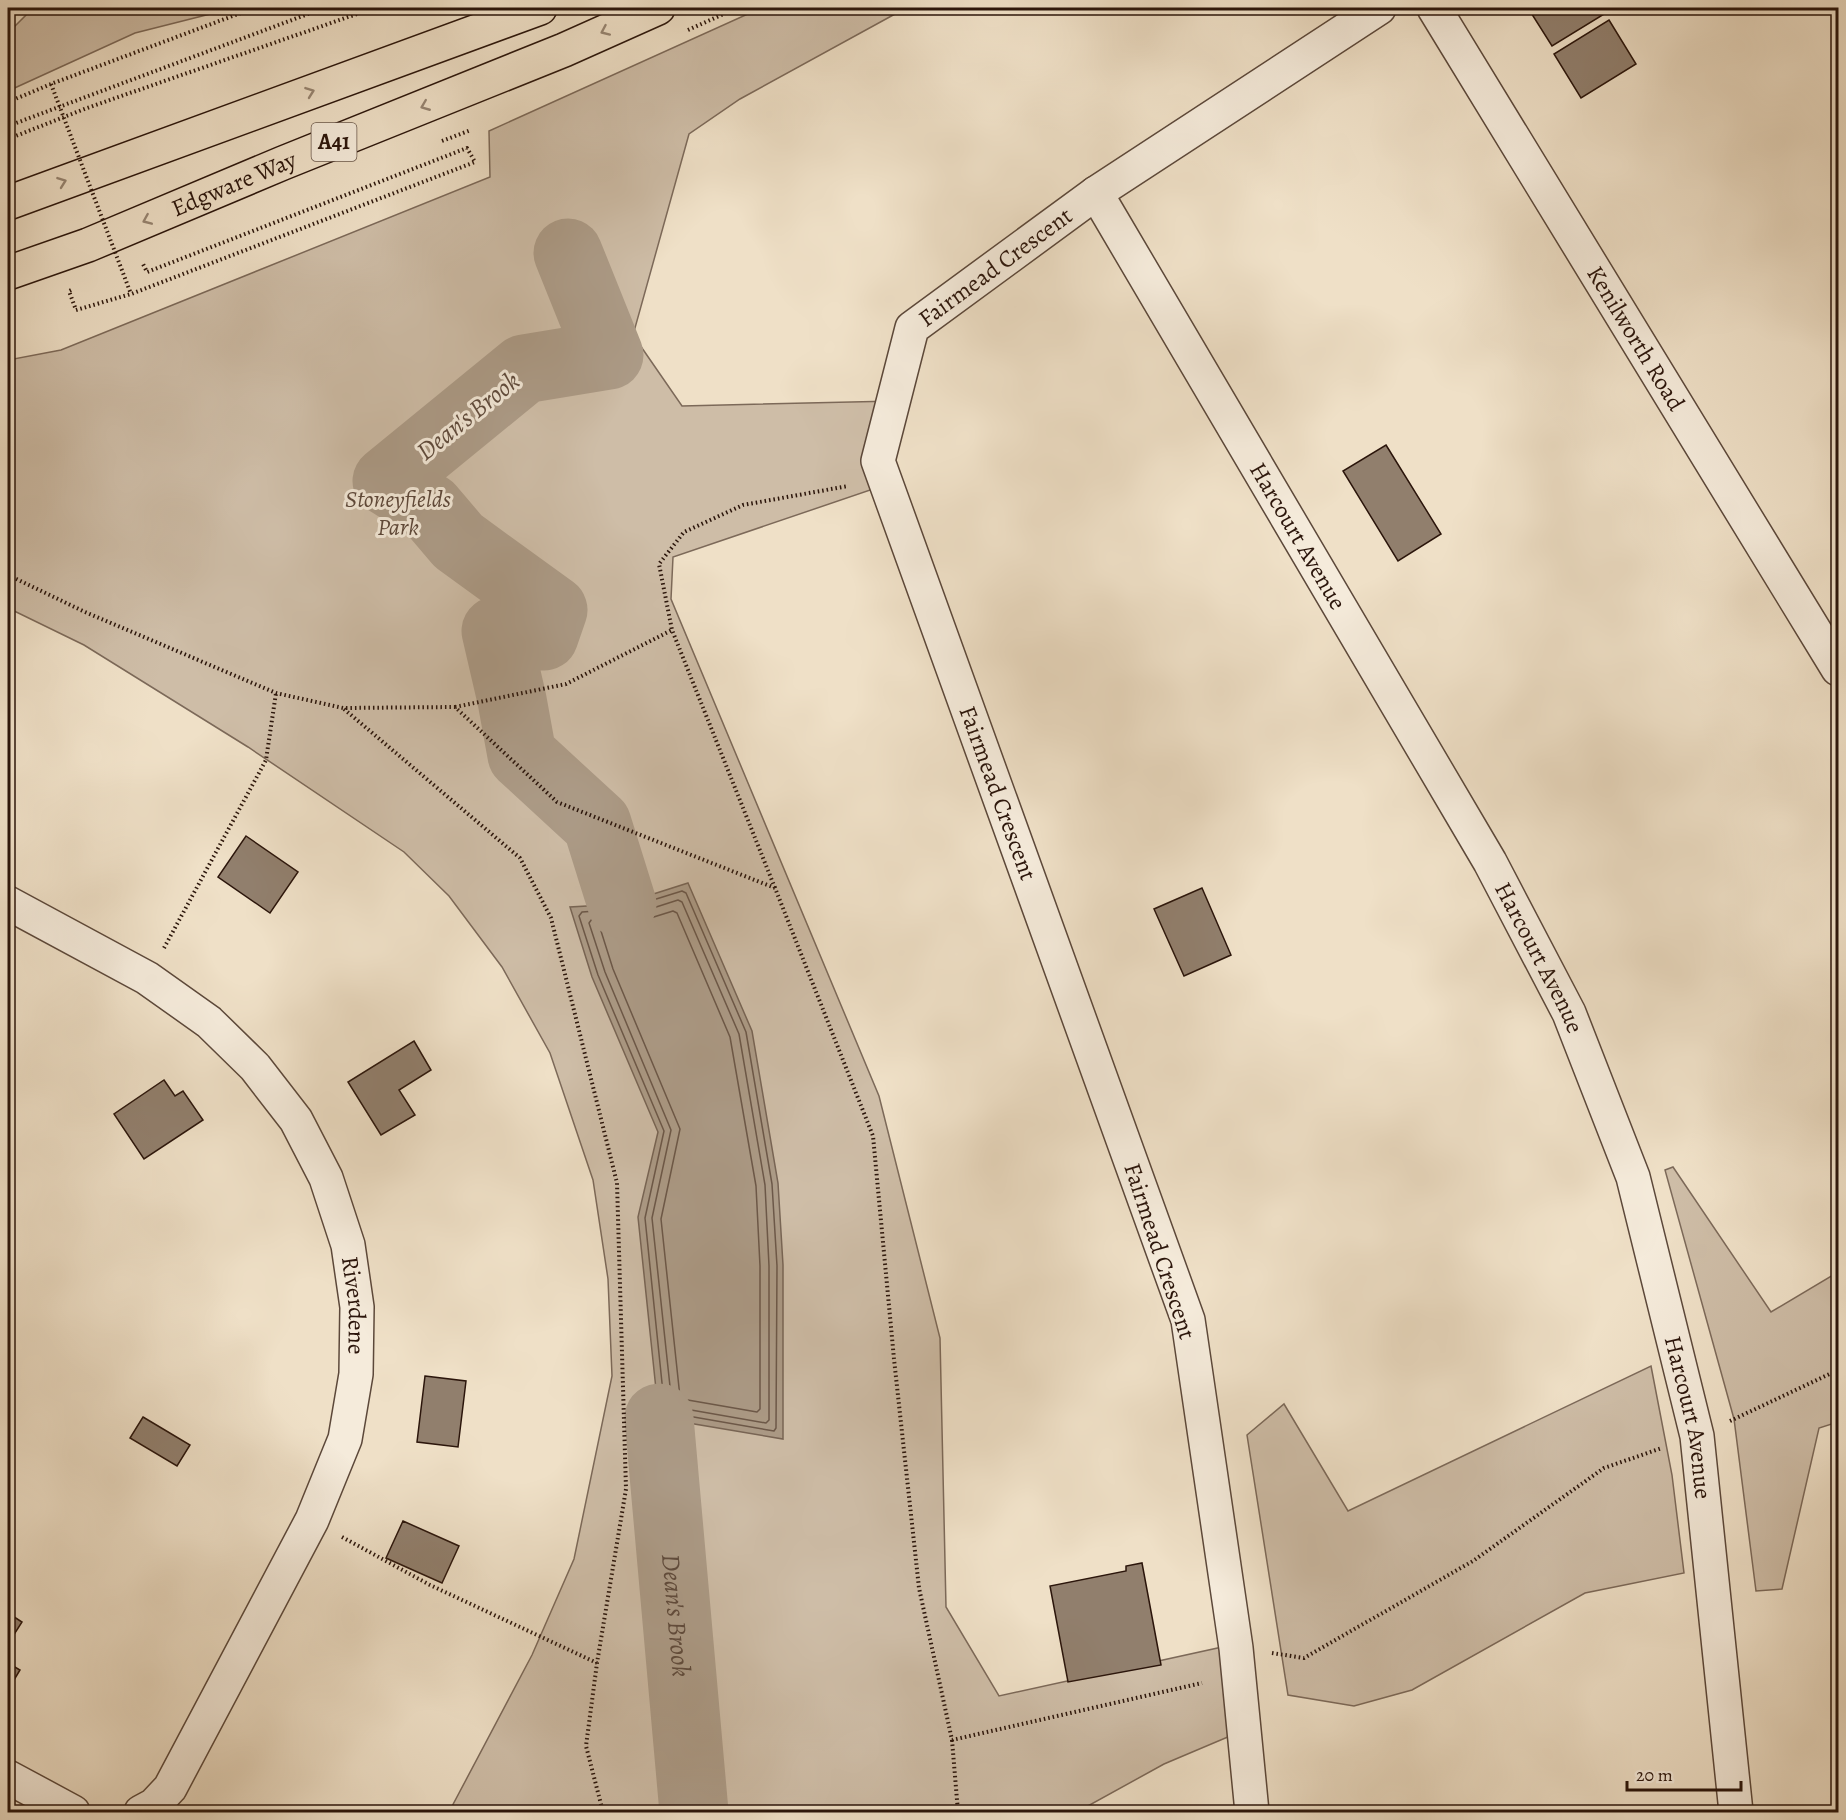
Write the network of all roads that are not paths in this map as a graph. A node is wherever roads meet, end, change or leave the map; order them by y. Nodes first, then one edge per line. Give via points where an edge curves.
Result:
1 (540, 8) edge
2 (658, 8) edge
3 (1379, 8) edge
4 (1434, 8) edge
5 (1096, 193) junction
6 (8, 203) edge
7 (8, 273) edge
8 (1839, 669) edge
9 (8, 903) edge
10 (8, 1777) edge
11 (73, 1812) edge
12 (141, 1812) edge
13 (1252, 1812) edge
14 (1736, 1812) edge

6 -> 1 highway, A41
2 -> 7 highway, Edgware Way / A41 via 88,245
3 - 5 street, Fairmead Crescent
4 - 8 street, Kenilworth Road
5 - 13 street, Fairmead Crescent via 912,328 878,461 1188,1320 1237,1661
5 - 14 street, Harcourt Avenue via 1490,862 1569,1013 1632,1177 1697,1436
9 - 12 street, Riverdene via 147,978 209,1022 255,1068 296,1120 326,1178 348,1245 357,1307 356,1374 345,1440 312,1520 170,1788
10 - 11 street

